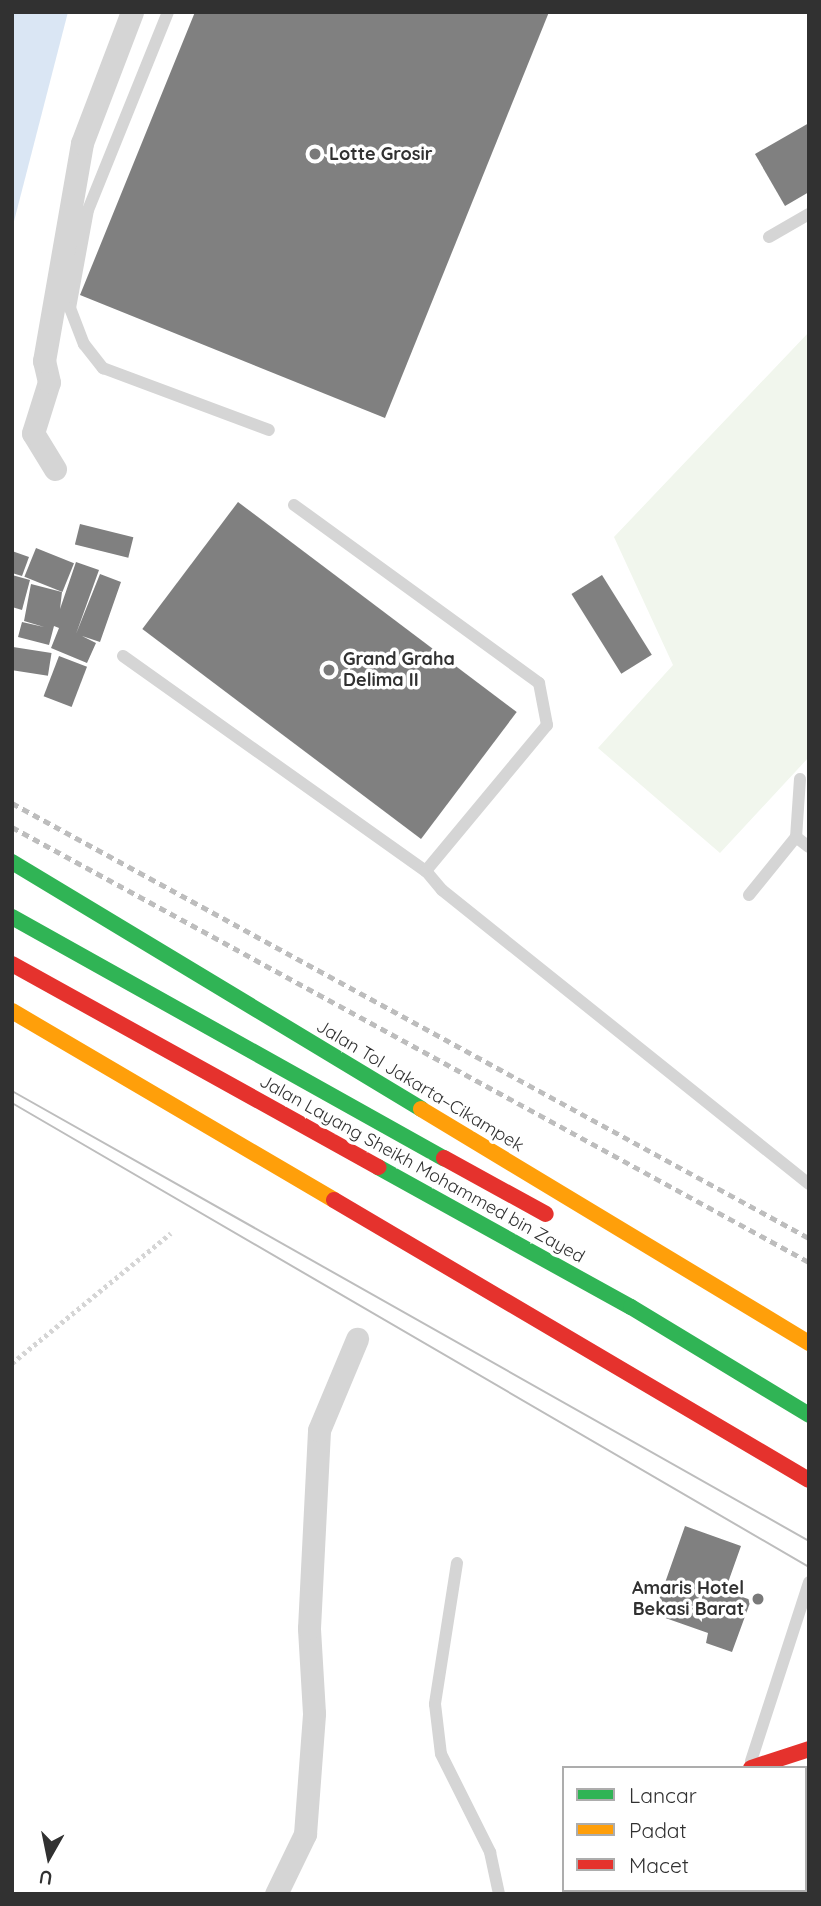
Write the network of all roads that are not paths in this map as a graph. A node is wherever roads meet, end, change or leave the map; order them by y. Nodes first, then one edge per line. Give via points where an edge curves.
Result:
1 (132, 12) edge
2 (168, 12) edge
3 (809, 215) edge
4 (769, 237) dead end
5 (269, 430) dead end
6 (55, 469) dead end
7 (294, 505) dead end
8 (123, 656) dead end
9 (800, 779) dead end
10 (796, 837) junction
11 (809, 847) edge
12 (12, 862) edge
13 (426, 871) junction
14 (749, 895) dead end
15 (12, 918) edge
16 (12, 964) edge
17 (12, 1011) edge
18 (809, 1184) edge
19 (566, 1225) dead end
20 (357, 1339) dead end
21 (809, 1343) edge
22 (809, 1415) edge
23 (809, 1480) edge
24 (457, 1563) dead end
25 (809, 1582) edge
26 (809, 1749) edge
27 (751, 1766) edge
28 (756, 1766) edge
29 (276, 1894) edge
30 (499, 1894) edge

1 - 6 street via 82,143 44,361 48,382 33,433
2 - 5 lane via 88,210 70,308 84,344 103,368
3 - 4 lane
7 - 13 lane via 540,683 547,725
8 - 13 lane
9 - 10 lane
10 - 11 lane
10 - 14 lane
12 - 21 highway, Jalan Tol Jakarta–Cikampek
13 - 18 lane via 442,890
15 - 19 highway, Jalan Layang Sheikh Mohammed bin Zayed
16 - 22 highway, Jalan Layang Sheikh Mohammed bin Zayed via 631,1307
17 - 23 highway
20 - 29 street via 319,1430 309,1615 314,1713 306,1821 300,1849
24 - 30 lane via 435,1704 442,1754 490,1852
25 - 27 lane
26 - 28 highway

